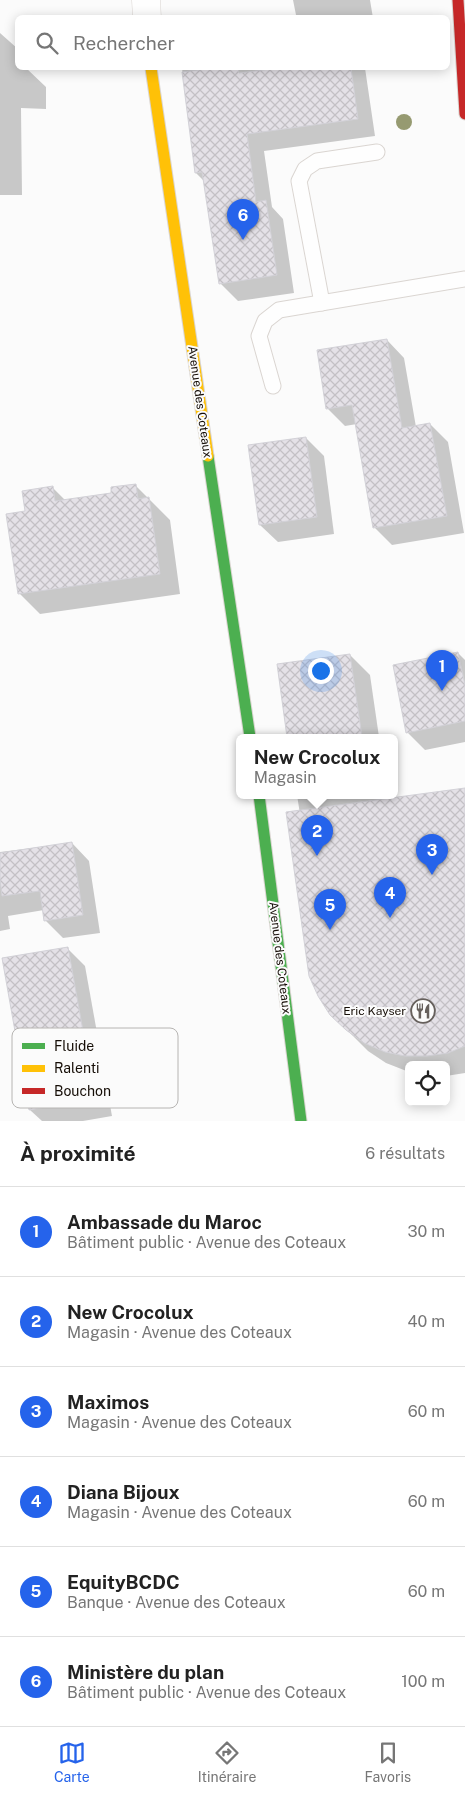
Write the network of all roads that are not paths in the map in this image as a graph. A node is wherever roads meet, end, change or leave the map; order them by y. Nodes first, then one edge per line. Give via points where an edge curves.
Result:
1 (146, 0) edge
2 (458, 0) edge
3 (147, 15) edge
4 (151, 70) edge
5 (464, 107) edge
6 (376, 152) dead end
7 (465, 279) edge
8 (322, 303) junction
9 (273, 386) dead end
10 (250, 734) edge
11 (260, 799) edge
12 (301, 1121) edge

1 - 3 street
2 - 5 street
4 - 10 street, Avenue des Coteaux
6 - 8 lane via 317,161 305,169 299,181
7 - 8 lane
8 - 9 lane via 278,310 265,320 260,336
11 - 12 street, Avenue des Coteaux

